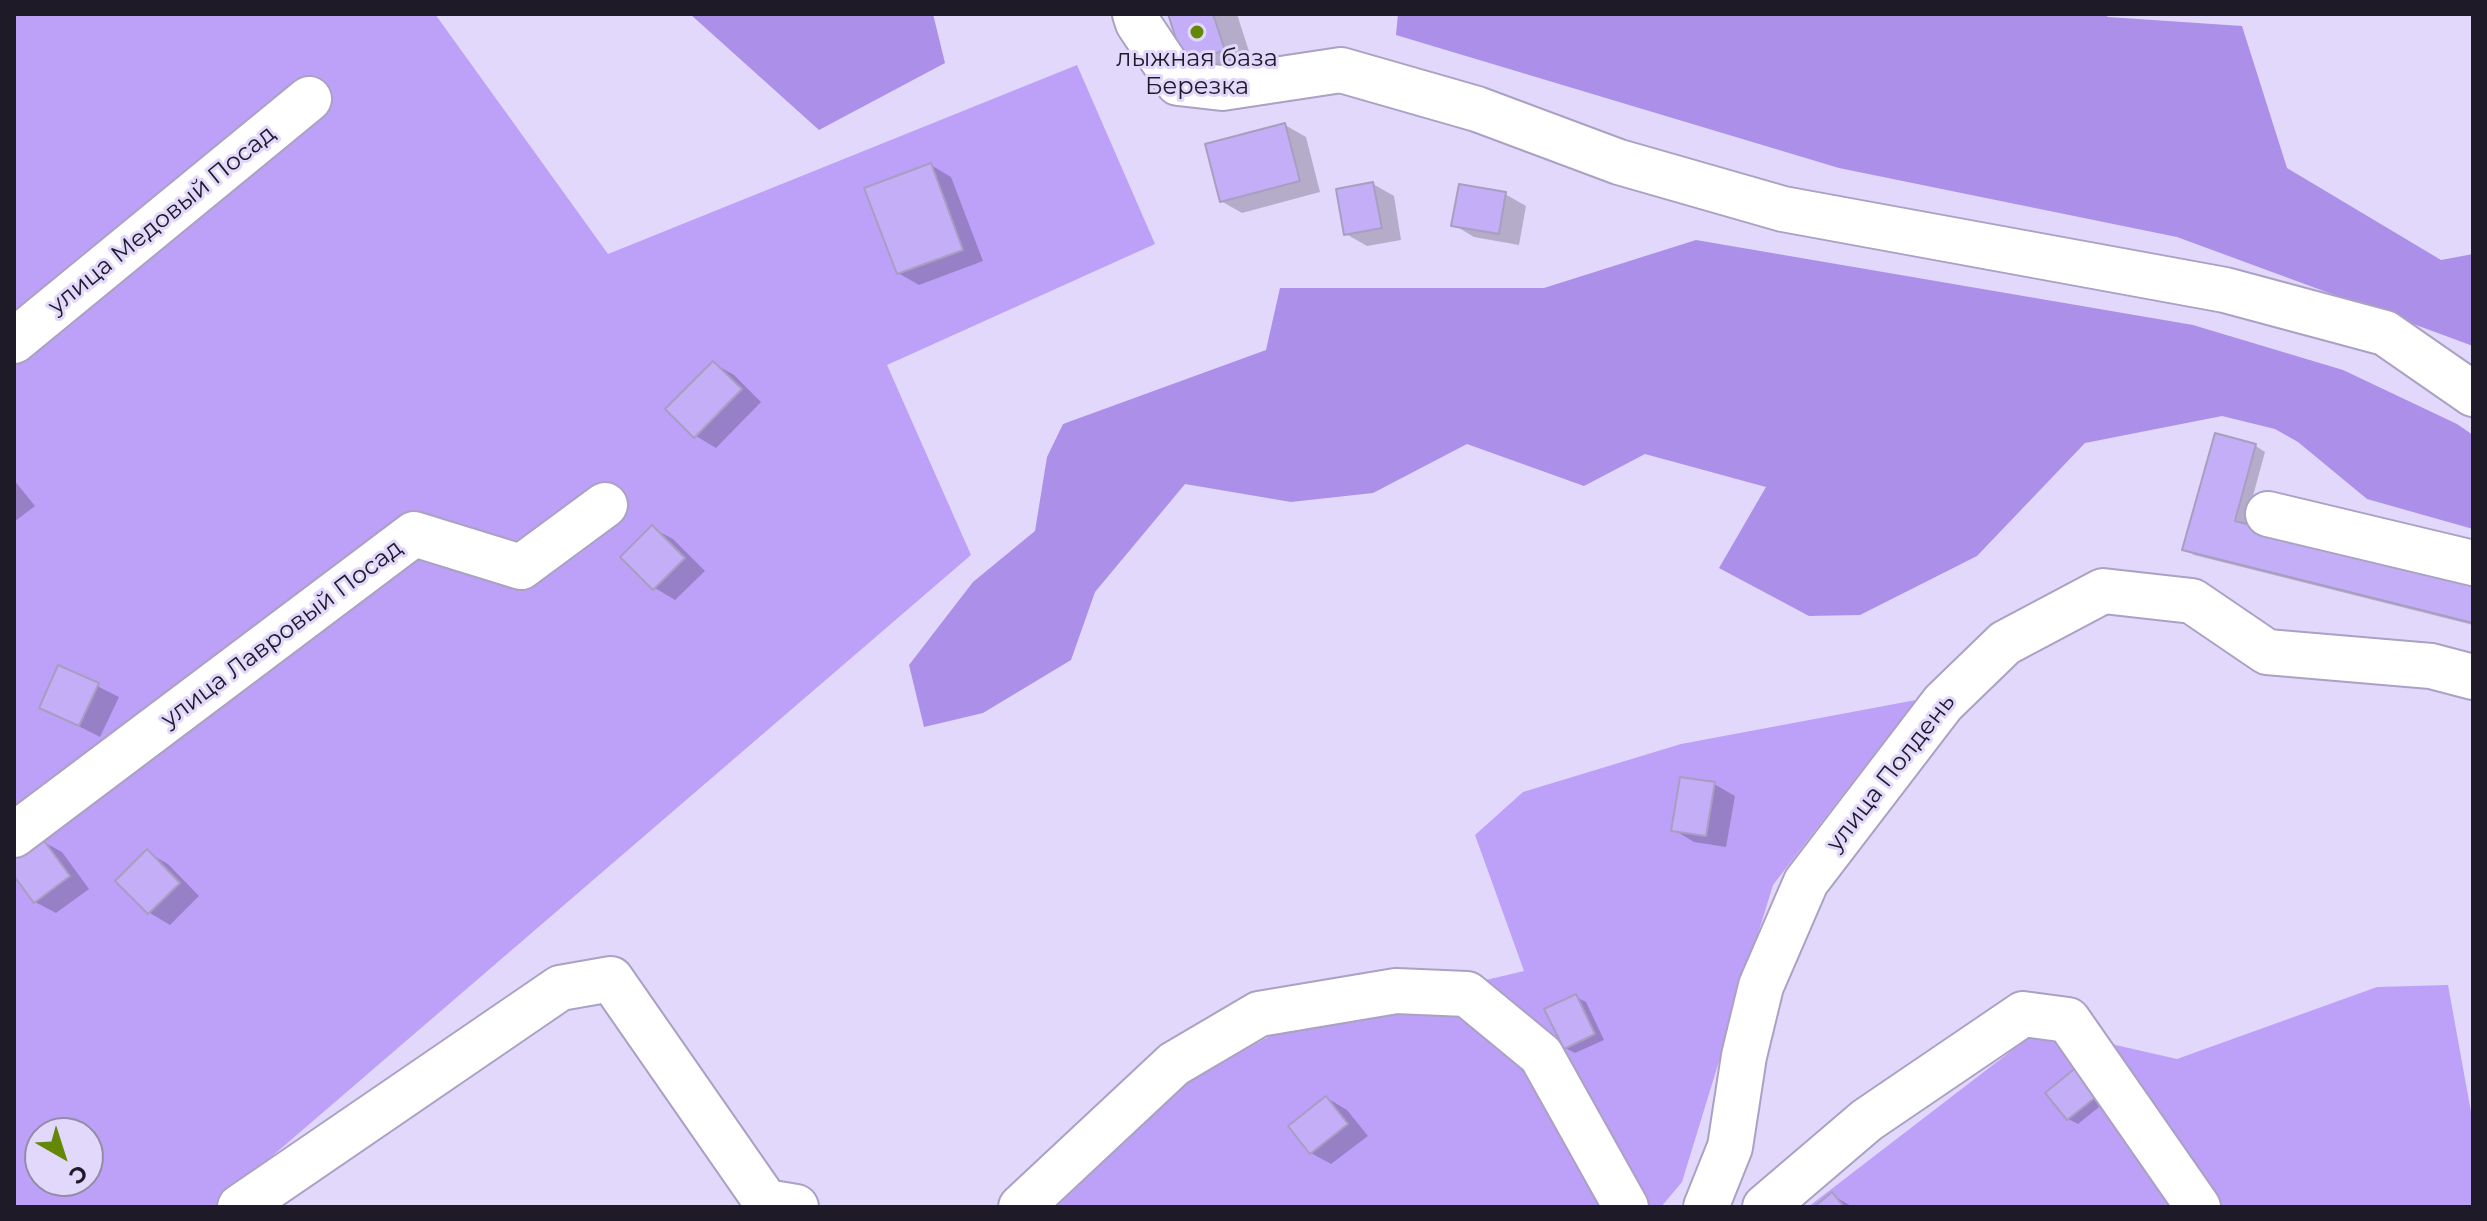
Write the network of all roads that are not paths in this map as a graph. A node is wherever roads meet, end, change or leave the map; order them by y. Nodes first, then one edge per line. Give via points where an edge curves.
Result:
1 (1135, 14) edge
2 (309, 99) dead end
3 (14, 341) edge
4 (2473, 394) edge
5 (605, 505) dead end
6 (2268, 514) dead end
7 (2473, 563) edge
8 (2473, 677) edge
9 (14, 835) edge
10 (240, 1207) edge
11 (796, 1207) edge
12 (1021, 1207) edge
13 (1626, 1207) edge
14 (1706, 1207) edge
15 (1765, 1207) edge
16 (2198, 1207) edge

1 - 4 street via 1178,83 1222,88 1341,70 1477,109 1619,162 1783,209 2225,290 2385,333
2 - 3 street, улица Медовый Посад
5 - 9 street, улица Лавровый Посад via 521,567 414,534
6 - 7 street
8 - 14 street, улица Полдень via 2431,666 2267,652 2192,601 2103,591 2005,643 1943,703 1806,882 1761,986 1730,1147
10 - 11 street via 560,988 611,979 766,1202
12 - 13 street via 1174,1064 1259,1014 1396,991 1467,994 1541,1055
15 - 16 street via 1867,1120 2023,1014 2068,1020

